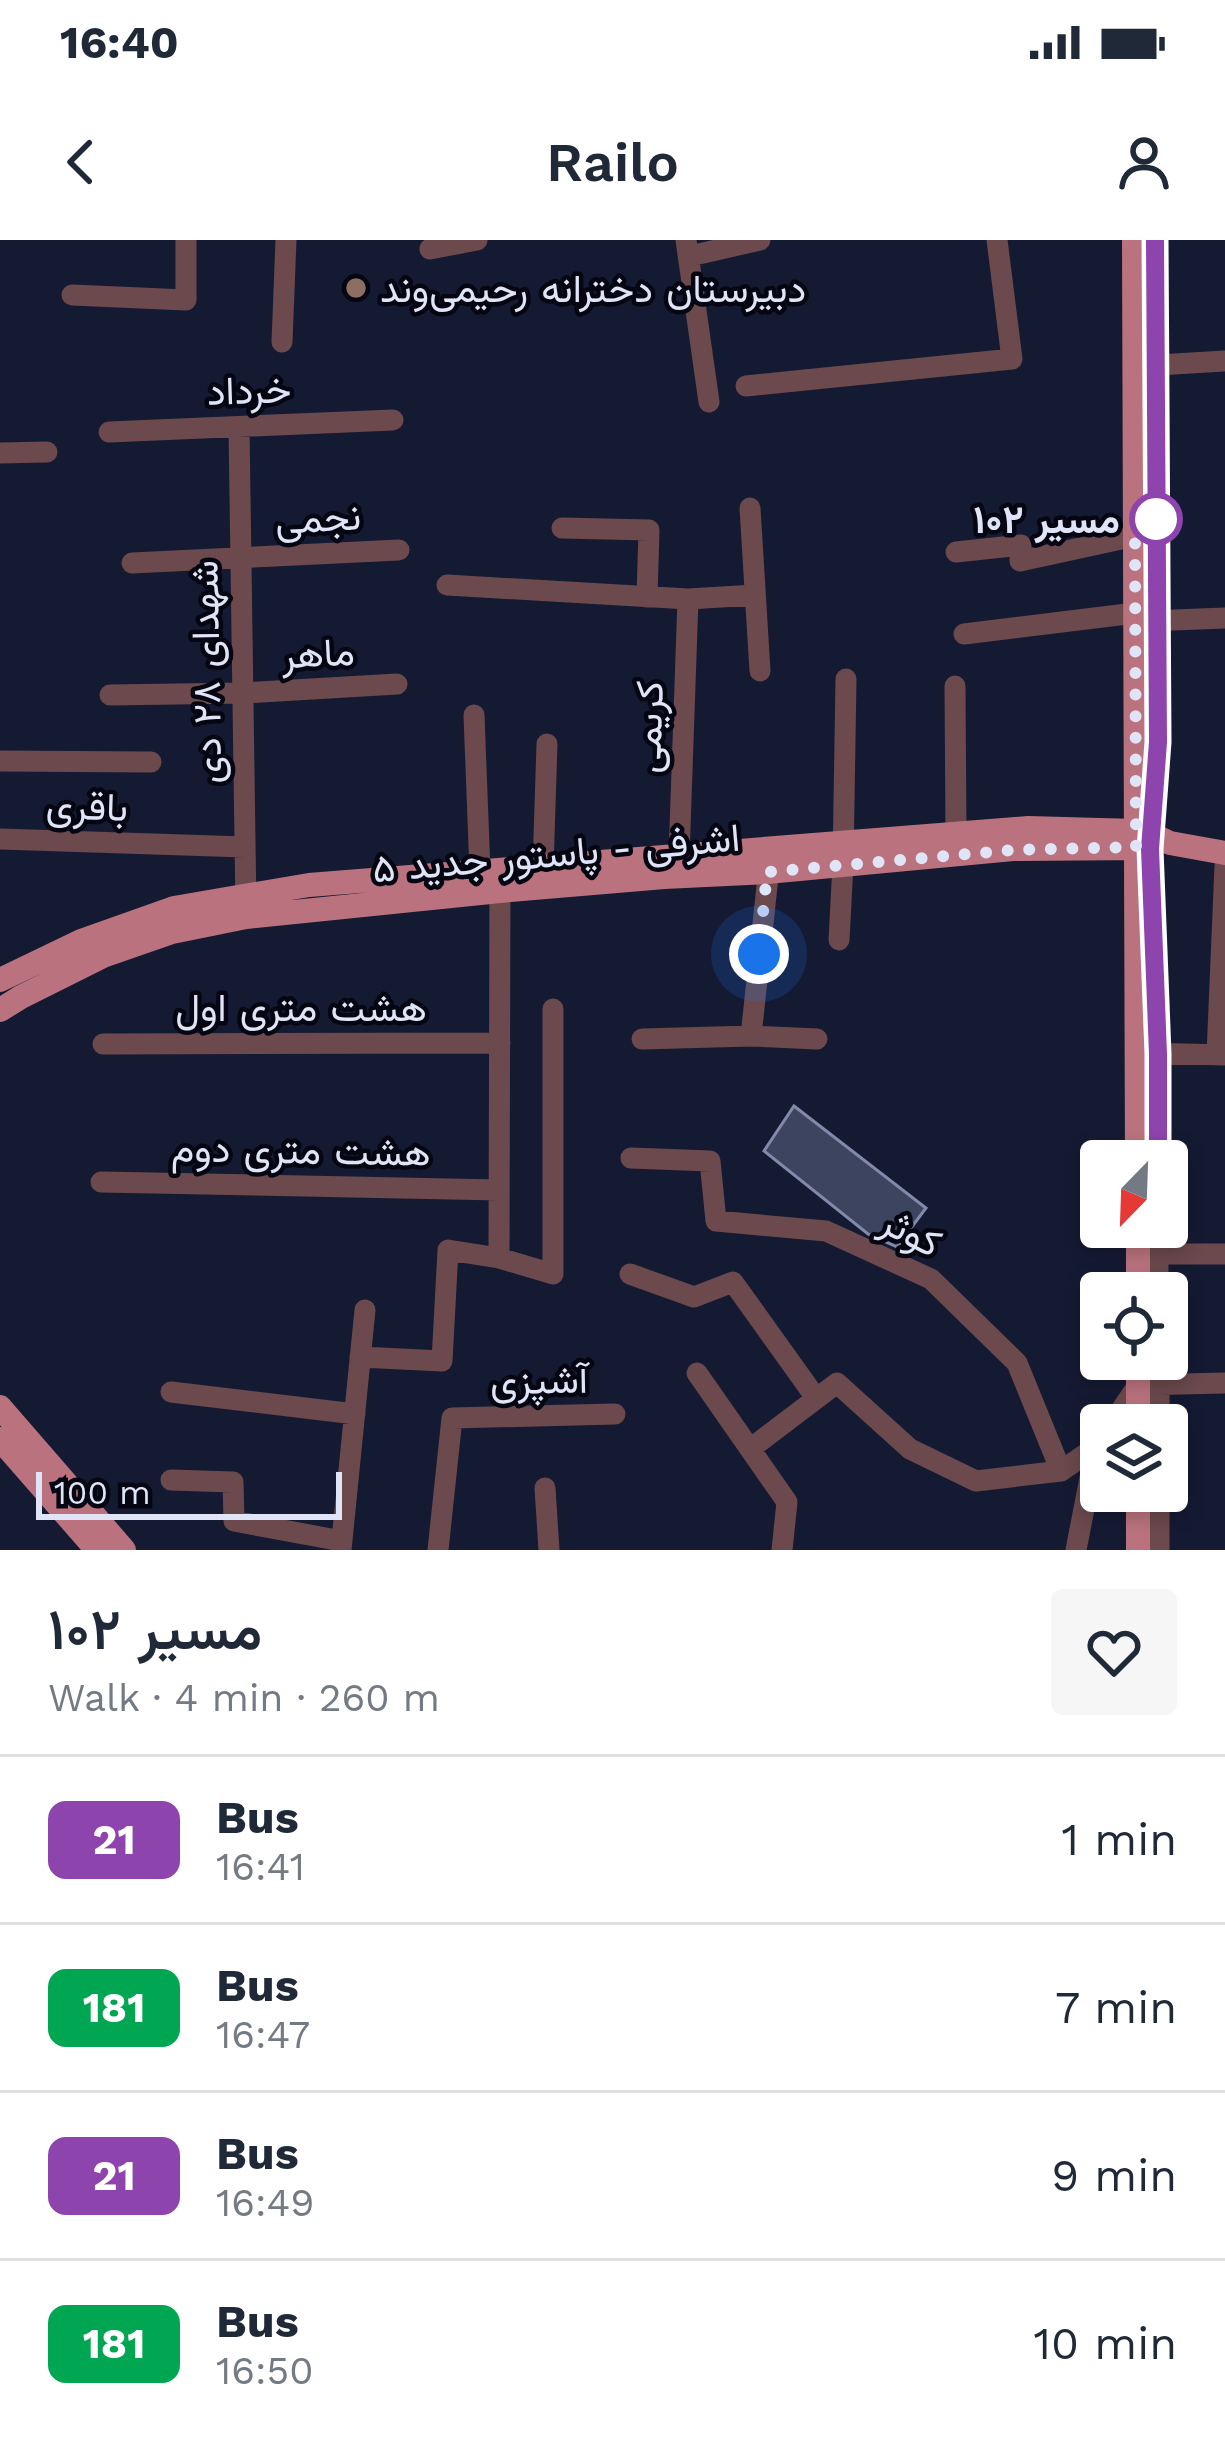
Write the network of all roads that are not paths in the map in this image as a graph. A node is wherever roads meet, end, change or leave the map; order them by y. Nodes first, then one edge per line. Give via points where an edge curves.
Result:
1 (185, 240) edge
2 (286, 240) edge
3 (477, 240) edge
4 (760, 240) edge
5 (997, 240) edge
6 (1134, 240) edge
7 (1155, 240) edge
8 (688, 248) edge
9 (430, 249) dead end
10 (72, 295) dead end
11 (282, 342) dead end
12 (1225, 361) edge
13 (1145, 366) junction
14 (746, 386) dead end
15 (709, 402) dead end
16 (393, 420) dead end
17 (239, 427) junction
18 (109, 433) dead end
19 (47, 452) dead end
20 (0, 453) edge
21 (750, 508) dead end
22 (562, 528) dead end
23 (1135, 536) junction
24 (399, 550) dead end
25 (956, 552) dead end
26 (241, 558) junction
27 (132, 563) dead end
28 (447, 585) dead end
29 (755, 595) junction
30 (646, 597) junction
31 (688, 599) junction
32 (1142, 618) junction
33 (1225, 618) edge
34 (964, 634) dead end
35 (760, 671) dead end
36 (846, 680) dead end
37 (397, 684) dead end
38 (956, 686) dead end
39 (243, 693) junction
40 (110, 695) dead end
41 (474, 716) dead end
42 (547, 744) dead end
43 (0, 761) edge
44 (151, 762) dead end
45 (956, 834) junction
46 (0, 839) edge
47 (1148, 841) junction
48 (244, 847) junction
49 (1225, 853) edge
50 (844, 854) junction
51 (679, 857) junction
52 (769, 861) junction
53 (1225, 866) edge
54 (543, 868) junction
55 (493, 878) junction
56 (246, 906) junction
57 (839, 940) dead end
58 (0, 980) edge
59 (553, 1009) dead end
60 (0, 1010) edge
61 (751, 1036) junction
62 (642, 1039) dead end
63 (818, 1039) dead end
64 (500, 1043) junction
65 (103, 1044) dead end
66 (1148, 1053) junction
67 (1221, 1055) edge
68 (1140, 1140) edge
69 (1156, 1140) edge
70 (631, 1158) dead end
71 (101, 1181) dead end
72 (499, 1190) junction
73 (1146, 1248) edge
74 (1150, 1248) edge
75 (1225, 1254) edge
76 (1148, 1255) junction
77 (499, 1258) junction
78 (1144, 1272) edge
79 (1153, 1272) edge
80 (630, 1274) dead end
81 (365, 1310) dead end
82 (360, 1357) junction
83 (697, 1372) dead end
84 (1188, 1380) edge
85 (1225, 1383) edge
86 (171, 1392) dead end
87 (816, 1398) junction
88 (0, 1407) edge
89 (355, 1414) junction
90 (615, 1414) dead end
91 (0, 1439) edge
92 (750, 1449) junction
93 (1080, 1457) edge
94 (1061, 1471) junction
95 (171, 1480) dead end
96 (545, 1488) dead end
97 (1084, 1512) edge
98 (1138, 1512) edge
99 (1159, 1512) edge
100 (341, 1546) edge
101 (97, 1550) edge
102 (124, 1550) edge
103 (438, 1550) edge
104 (549, 1550) edge
105 (782, 1550) edge
106 (1076, 1550) edge
107 (1138, 1550) edge
108 (1159, 1550) edge

1 - 10 street via 186,300
2 - 11 street
3 - 9 street
4 - 8 street
5 - 14 street via 1012,359
6 - 13 main road
7 - 13 street
8 - 15 street
12 - 13 street
13 - 23 main road
13 - 32 street
16 - 17 street, خرداد
17 - 18 street, خرداد
17 - 26 street, شهدای ۲۸ دی
19 - 20 street
21 - 29 street
22 - 30 street via 650,530
23 - 25 street via 1020,561 1021,545
23 - 32 main road
24 - 26 street, نجمی
26 - 27 street, نجمی
26 - 39 street, شهدای ۲۸ دی
28 - 30 street
29 - 31 street
29 - 35 street
30 - 31 street
31 - 51 street, کریمی
32 - 33 street
32 - 34 street
32 - 47 main road
36 - 50 street
37 - 39 street, ماهر
38 - 45 street
39 - 40 street, ماهر
39 - 48 street, شهدای ۲۸ دی
41 - 55 street
42 - 54 street
43 - 44 street
45 - 47 main road, اشرفی - پاستور جدید ۵ via 1028,828
45 - 50 main road, اشرفی - پاستور جدید ۵
46 - 48 street, باقری
47 - 49 main road
47 - 50 main road, اشرفی - پاستور جدید ۵
47 - 66 main road
48 - 56 street, شهدای ۲۸ دی
50 - 52 main road, اشرفی - پاستور جدید ۵
50 - 57 street
51 - 52 main road, اشرفی - پاستور جدید ۵
51 - 54 main road, اشرفی - پاستور جدید ۵
52 - 55 main road, اشرفی - پاستور جدید ۵ via 664,877
52 - 61 street
53 - 67 street
54 - 55 main road, اشرفی - پاستور جدید ۵
55 - 56 main road, اشرفی - پاستور جدید ۵ via 309,885
55 - 64 street
56 - 58 main road, اشرفی - پاستور جدید ۵ via 174,908
56 - 60 main road, اشرفی - پاستور جدید ۵ via 103,956
59 - 77 street via 553,1274
61 - 62 street
61 - 63 street
64 - 65 street, هشت متری اول
64 - 72 street
66 - 67 street
66 - 68 main road
66 - 69 street
70 - 94 street, کوثر via 710,1161 716,1221 826,1231 931,1279 1017,1363
71 - 72 street, هشت متری دوم
72 - 77 street
73 - 76 main road
74 - 76 street
75 - 76 street
76 - 78 main road
76 - 79 street
77 - 82 street via 448,1250 442,1361
80 - 87 street via 694,1297 733,1282
81 - 82 street
82 - 89 street
83 - 92 street
84 - 85 street
86 - 89 street
87 - 92 street
87 - 94 street via 836,1383 910,1449 976,1481
88 - 102 main road
89 - 100 street
90 - 103 street, آشپزی via 452,1418
91 - 101 main road
92 - 105 street via 788,1502
93 - 94 street
95 - 100 street via 233,1482 234,1521
96 - 104 street
97 - 106 street
98 - 107 main road
99 - 108 street

